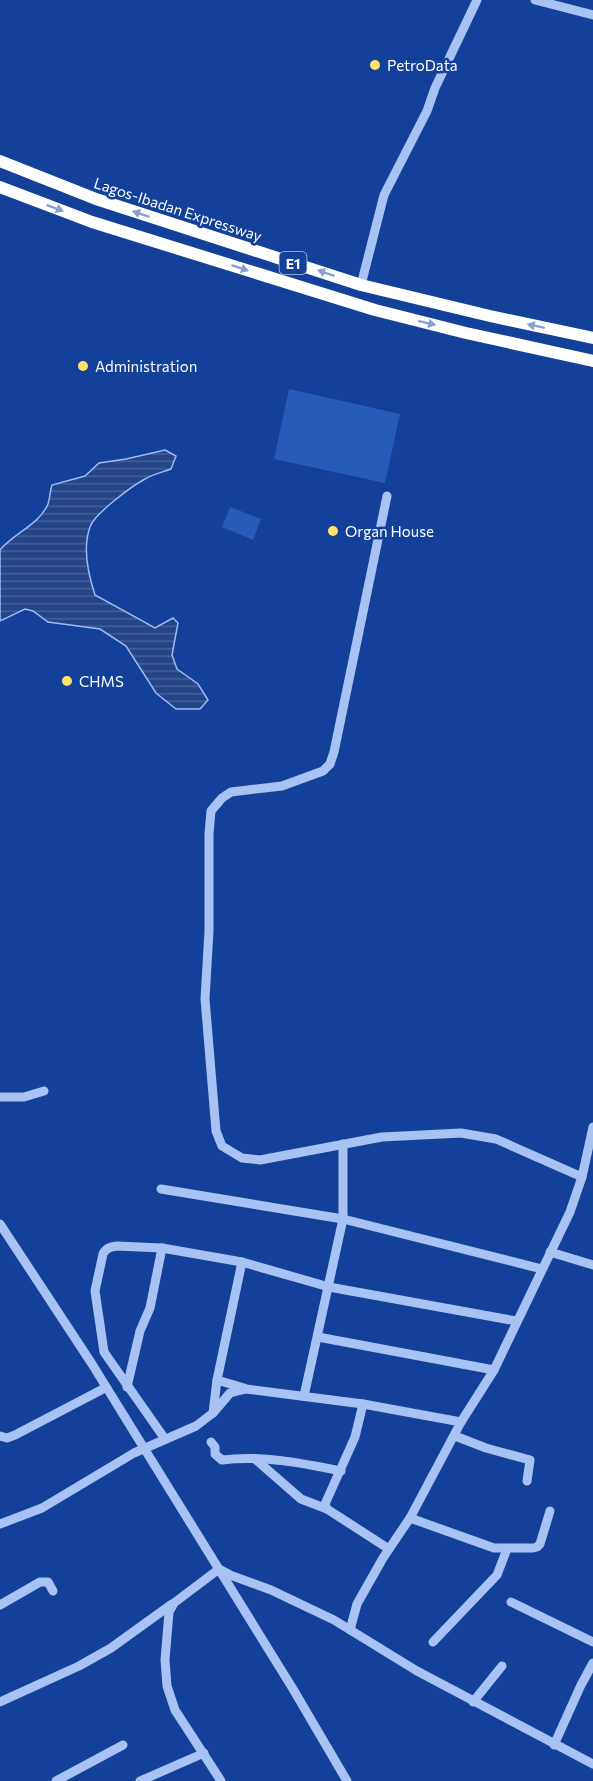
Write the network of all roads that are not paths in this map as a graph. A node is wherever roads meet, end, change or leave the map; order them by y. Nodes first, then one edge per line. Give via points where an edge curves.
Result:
1 (477, 0) edge
2 (535, 0) edge
3 (593, 15) edge
4 (0, 161) edge
5 (0, 187) edge
6 (361, 285) junction
7 (593, 338) edge
8 (593, 361) edge
9 (387, 496) dead end
10 (44, 1091) dead end
11 (0, 1097) edge
12 (593, 1128) edge
13 (343, 1144) junction
14 (582, 1177) junction
15 (161, 1189) dead end
16 (344, 1220) junction
17 (0, 1224) edge
18 (162, 1248) junction
19 (550, 1252) junction
20 (242, 1262) junction
21 (593, 1265) edge
22 (542, 1269) junction
23 (329, 1287) junction
24 (516, 1321) junction
25 (318, 1336) junction
26 (494, 1370) junction
27 (217, 1380) junction
28 (127, 1387) junction
29 (105, 1388) junction
30 (246, 1389) junction
31 (304, 1396) junction
32 (363, 1404) junction
33 (213, 1413) junction
34 (461, 1422) junction
35 (0, 1436) edge
36 (455, 1436) junction
37 (165, 1439) junction
38 (211, 1442) dead end
39 (144, 1448) junction
40 (255, 1459) junction
41 (341, 1471) junction
42 (527, 1481) dead end
43 (327, 1509) junction
44 (550, 1511) dead end
45 (410, 1518) junction
46 (0, 1524) edge
47 (389, 1549) junction
48 (507, 1549) junction
49 (219, 1569) junction
50 (53, 1591) dead end
51 (511, 1602) dead end
52 (174, 1603) junction
53 (0, 1605) edge
54 (350, 1630) junction
55 (433, 1642) dead end
56 (593, 1642) edge
57 (593, 1663) edge
58 (502, 1666) dead end
59 (0, 1702) edge
60 (473, 1702) junction
61 (123, 1745) dead end
62 (554, 1745) junction
63 (204, 1753) junction
64 (593, 1764) edge
65 (56, 1781) edge
66 (140, 1781) edge
67 (221, 1781) edge
68 (347, 1781) edge

1 - 6 street via 387,189
2 - 3 street
6 -> 4 highway, Lagos-Ibadan Expressway / E1 via 96,199
5 -> 8 highway, E1 via 92,222 375,310
7 -> 6 highway, Lagos-Ibadan Expressway / E1
9 - 13 street via 330,764 323,771 282,786 231,792 211,811 208,834 205,999 216,1131 222,1146 242,1158 260,1160
10 - 11 street via 24,1097
12 - 14 street
13 - 14 street via 382,1137 469,1133 496,1139
13 - 16 street
14 - 19 street
15 - 16 street
16 - 22 street
16 - 23 street
17 - 29 street
18 - 20 street
18 - 28 street via 150,1308 140,1331
18 - 28 street via 110,1247 105,1250 98,1271 95,1291 104,1352
19 - 21 street
19 - 22 street
20 - 23 street
20 - 27 street
22 - 24 street
23 - 24 street
23 - 25 street
24 - 26 street
25 - 26 street
25 - 31 street
26 - 34 street
27 - 30 street
27 - 33 street
28 - 37 street
29 - 35 street via 25,1431
29 - 39 street
30 - 31 street
30 - 33 street via 230,1393
31 - 32 street
32 - 34 street
32 - 41 street
33 - 37 street via 196,1426
34 - 36 street
36 - 42 street via 530,1460
36 - 45 street
37 - 39 street
38 - 40 street via 222,1461
39 - 46 street via 42,1508
39 - 49 street
40 - 41 street
40 - 43 street via 301,1499
41 - 43 street via 326,1499
43 - 47 street
44 - 48 street via 537,1547
45 - 47 street
45 - 48 street via 494,1548
47 - 54 street via 357,1604
48 - 55 street via 497,1575
49 - 52 street
49 - 54 street via 272,1590
49 - 68 street
50 - 53 street via 48,1582 39,1582
51 - 56 street
52 - 59 street via 111,1648
52 - 63 street via 169,1612 165,1660 169,1696
54 - 60 street
57 - 62 street
58 - 60 street
60 - 62 street
61 - 65 street
62 - 64 street
63 - 66 street
63 - 67 street

